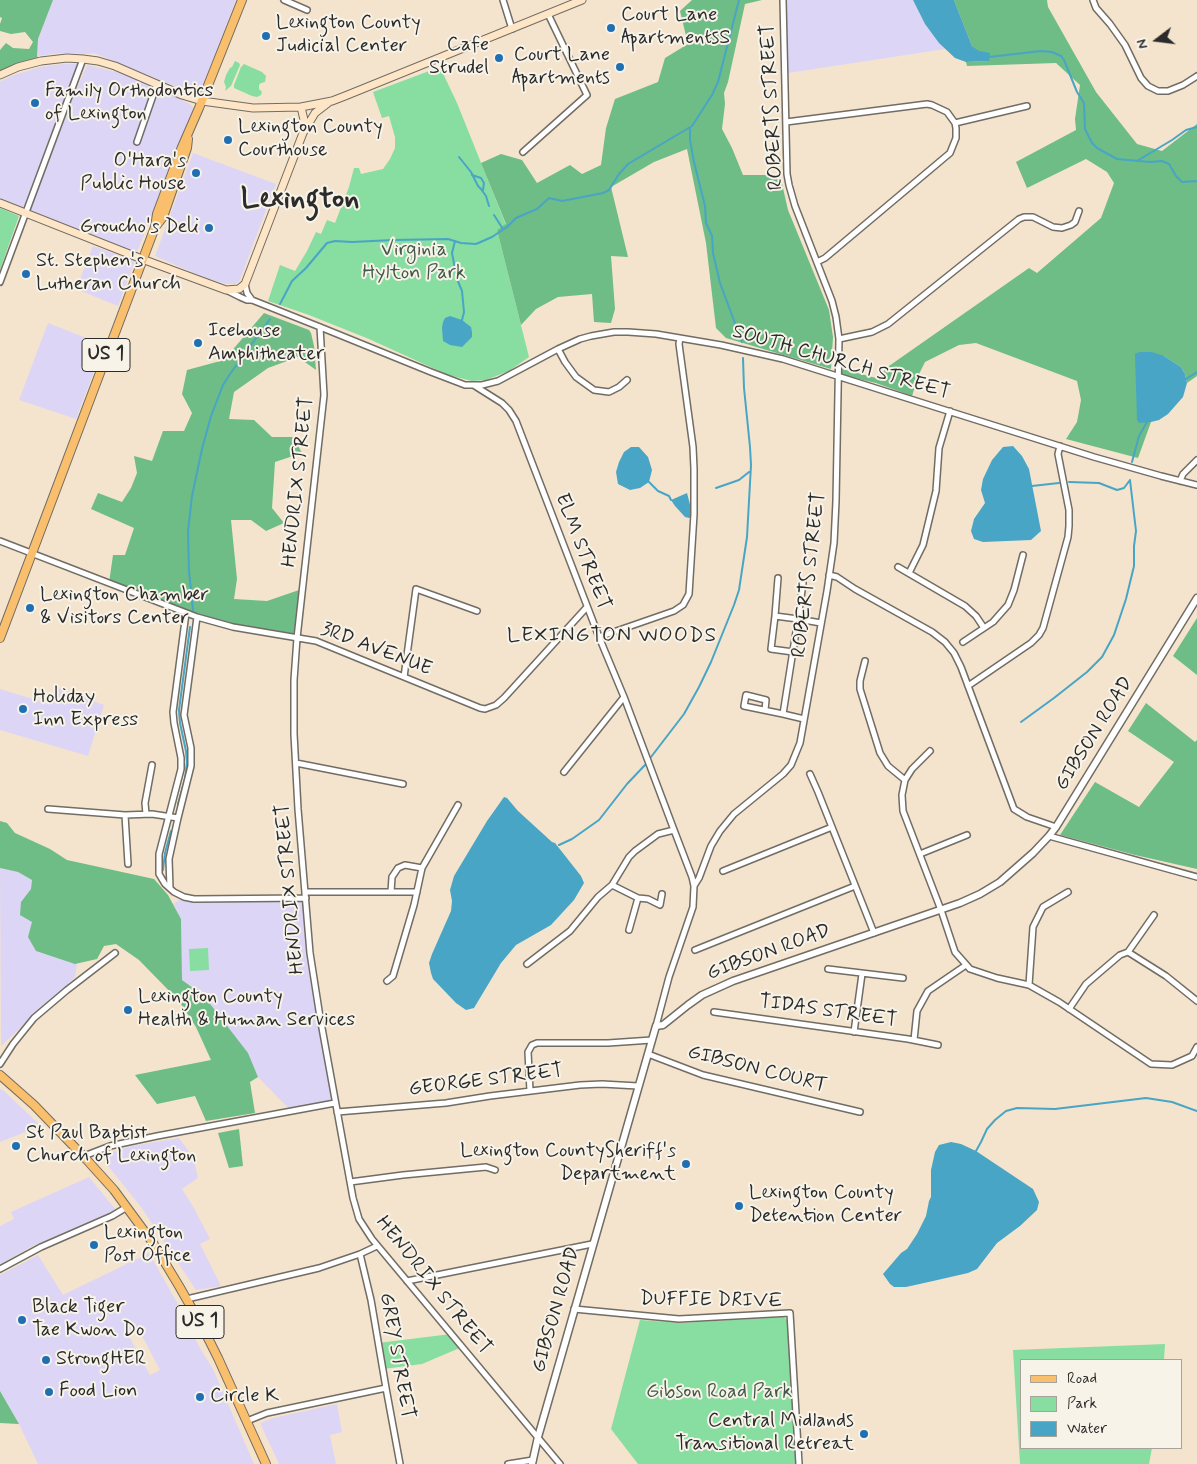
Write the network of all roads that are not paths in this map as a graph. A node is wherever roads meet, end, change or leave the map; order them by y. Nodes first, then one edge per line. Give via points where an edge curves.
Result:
1 (242, 0) edge
2 (284, 0) edge
3 (503, 0) edge
4 (582, 0) edge
5 (783, 0) edge
6 (1093, 0) edge
7 (306, 10) dead end
8 (548, 14) junction
9 (512, 30) junction
10 (84, 59) junction
11 (0, 75) edge
12 (1197, 76) edge
13 (157, 84) junction
14 (202, 101) junction
15 (332, 101) junction
16 (1027, 106) dead end
17 (301, 107) junction
18 (786, 122) junction
19 (954, 123) junction
20 (303, 133) junction
21 (137, 142) dead end
22 (523, 152) dead end
23 (0, 203) edge
24 (1025, 210) dead end
25 (1079, 211) dead end
26 (26, 213) junction
27 (1026, 216) junction
28 (142, 259) junction
29 (817, 262) junction
30 (0, 282) edge
31 (245, 284) junction
32 (226, 290) junction
33 (252, 300) junction
34 (320, 327) junction
35 (680, 338) junction
36 (839, 339) junction
37 (558, 349) junction
38 (839, 376) junction
39 (627, 380) dead end
40 (475, 386) junction
41 (950, 411) junction
42 (1060, 446) junction
43 (1197, 460) edge
44 (1180, 481) junction
45 (1197, 485) edge
46 (0, 541) edge
47 (32, 554) junction
48 (1023, 555) dead end
49 (898, 567) dead end
50 (909, 573) junction
51 (829, 575) junction
52 (778, 578) dead end
53 (803, 584) dead end
54 (1197, 598) edge
55 (587, 608) junction
56 (477, 611) dead end
57 (186, 613) junction
58 (775, 616) junction
59 (196, 617) junction
60 (798, 619) junction
61 (821, 623) junction
62 (984, 628) junction
63 (599, 637) junction
64 (0, 638) edge
65 (297, 638) junction
66 (963, 642) dead end
67 (793, 652) junction
68 (865, 661) dead end
69 (404, 677) junction
70 (968, 686) junction
71 (624, 697) junction
72 (765, 710) junction
73 (783, 714) junction
74 (804, 719) junction
75 (930, 751) dead end
76 (296, 763) junction
77 (152, 765) dead end
78 (564, 772) dead end
79 (810, 774) dead end
80 (906, 780) junction
81 (403, 784) dead end
82 (458, 805) dead end
83 (48, 809) dead end
84 (146, 814) junction
85 (125, 815) junction
86 (169, 817) junction
87 (178, 818) junction
88 (832, 827) junction
89 (1056, 827) junction
90 (674, 830) junction
91 (967, 835) dead end
92 (1050, 836) junction
93 (920, 854) junction
94 (128, 864) dead end
95 (422, 868) junction
96 (723, 871) dead end
97 (1197, 877) edge
98 (612, 885) junction
99 (694, 886) junction
100 (855, 886) junction
101 (170, 888) junction
102 (391, 892) junction
103 (417, 892) junction
104 (1068, 892) dead end
105 (662, 894) dead end
106 (306, 895) junction
107 (638, 898) junction
108 (942, 910) junction
109 (1154, 915) dead end
110 (629, 930) dead end
111 (874, 933) junction
112 (695, 950) dead end
113 (1128, 952) junction
114 (115, 953) dead end
115 (527, 964) dead end
116 (966, 965) junction
117 (828, 969) dead end
118 (862, 974) junction
119 (903, 978) dead end
120 (387, 981) dead end
121 (1029, 985) junction
122 (1197, 1001) edge
123 (1069, 1008) junction
124 (714, 1012) dead end
125 (656, 1026) junction
126 (854, 1032) junction
127 (652, 1040) junction
128 (914, 1040) junction
129 (938, 1044) dead end
130 (1197, 1047) edge
131 (648, 1054) junction
132 (0, 1064) edge
133 (0, 1076) edge
134 (638, 1086) junction
135 (530, 1091) junction
136 (335, 1103) junction
137 (337, 1112) junction
138 (860, 1112) dead end
139 (84, 1156) junction
140 (495, 1170) dead end
141 (350, 1182) junction
142 (127, 1207) junction
143 (592, 1244) junction
144 (377, 1246) junction
145 (360, 1254) junction
146 (0, 1270) edge
147 (407, 1281) junction
148 (187, 1299) junction
149 (574, 1309) junction
150 (386, 1388) junction
151 (247, 1421) junction
152 (538, 1437) junction
153 (533, 1462) edge
154 (266, 1464) edge
155 (400, 1464) edge
156 (508, 1464) edge
157 (560, 1464) edge
158 (799, 1464) edge

1 - 14 main road
2 - 7 street
3 - 9 street
4 - 8 main road
5 - 18 street, ROBERTS STREET
6 - 12 street via 1125,45 1138,74 1148,86 1168,91
8 - 9 main road
8 - 22 street via 587,95
9 - 15 main road
10 - 11 main road via 41,61
10 - 13 main road via 115,66
10 - 26 street
13 - 14 main road
13 - 21 street
14 - 17 main road via 253,108
14 - 28 main road, US 1 via 166,208 154,227
15 - 17 main road
15 - 20 main road via 315,113
16 - 19 street
17 - 20 main road
18 - 19 street via 927,104 946,112
18 - 29 street, ROBERTS STREET via 790,190
19 - 29 street via 957,133 950,153
20 - 31 main road
23 - 26 main road, SOUTH CHURCH STREET
24 - 27 street
25 - 27 street via 1074,222 1062,228
26 - 28 main road, SOUTH CHURCH STREET
26 - 30 street
27 - 36 street via 1015,221 888,324 872,332
28 - 32 main road, SOUTH CHURCH STREET
28 - 47 main road, US 1
29 - 36 street, ROBERTS STREET via 832,301
31 - 32 main road via 239,289
31 - 33 street
32 - 33 street, SOUTH CHURCH STREET
33 - 34 street, SOUTH CHURCH STREET
34 - 40 street, SOUTH CHURCH STREET via 453,381
34 - 65 street, HENDRIX STREET via 324,395
35 - 37 street, SOUTH CHURCH STREET via 614,332 580,339
35 - 38 street, SOUTH CHURCH STREET via 783,359
35 - 63 street via 694,469 689,594 683,605 674,611
36 - 38 street, ROBERTS STREET
37 - 39 street via 576,377 594,390 609,392
37 - 40 street, SOUTH CHURCH STREET via 498,382
38 - 41 street, SOUTH CHURCH STREET
38 - 51 street, ROBERTS STREET via 836,522
40 - 55 street, ELM STREET via 502,403 516,421
41 - 42 street, SOUTH CHURCH STREET
41 - 50 street via 939,448 936,491 923,545
42 - 44 street, SOUTH CHURCH STREET
42 - 70 street via 1058,454 1069,510 1068,537 1043,628 1032,643
43 - 44 street
44 - 45 street, SOUTH CHURCH STREET
46 - 47 street, 3RD AVENUE
47 - 57 street, 3RD AVENUE
47 - 64 main road, US 1
48 - 62 street via 1008,605
49 - 50 street
50 - 62 street via 965,606
51 - 61 street, ROBERTS STREET
51 - 70 street via 939,636 954,653
52 - 58 street
53 - 60 street
54 - 89 street, GIBSON ROAD
55 - 63 street, ELM STREET
55 - 69 street, 3RD AVENUE via 491,708 480,708
56 - 69 street via 416,589
57 - 59 street, 3RD AVENUE
57 - 86 street via 173,712 181,769
58 - 60 street
58 - 67 street via 772,648
59 - 65 street, 3RD AVENUE
59 - 87 street via 184,715 191,766
60 - 61 street
60 - 67 street
61 - 74 street, ROBERTS STREET
62 - 66 street
63 - 71 street, ELM STREET
65 - 69 street, 3RD AVENUE via 316,641
65 - 76 street, HENDRIX STREET
67 - 73 street
68 - 80 street via 860,690 880,753 888,766
70 - 89 street via 1014,808 1027,817
71 - 78 street
71 - 90 street, ELM STREET
72 - 72 street via 744,706 746,695 766,700
72 - 73 street
73 - 74 street
74 - 99 street, ROBERTS STREET via 791,765 727,822 711,846
75 - 80 street
76 - 81 street
76 - 106 street, HENDRIX STREET
77 - 84 street
79 - 88 street
80 - 93 street via 902,795 903,811
82 - 95 street
83 - 85 street
84 - 85 street
84 - 86 street
85 - 94 street
86 - 87 street
86 - 101 street via 158,870
87 - 101 street via 169,859
88 - 96 street
88 - 100 street
89 - 92 street, GIBSON ROAD
90 - 98 street via 658,834 635,851
90 - 99 street, ELM STREET
91 - 93 street
92 - 97 street
92 - 108 street, GIBSON ROAD via 991,888
93 - 108 street
95 - 102 street via 405,865 398,868 392,877
95 - 103 street
98 - 107 street
98 - 115 street via 570,931
99 - 125 street, ROBERTS STREET via 692,907
100 - 111 street
100 - 112 street
101 - 106 street via 179,895 194,899
102 - 103 street
102 - 106 street
103 - 120 street via 393,976
104 - 121 street via 1044,907 1033,927
105 - 107 street via 660,905
106 - 136 street, HENDRIX STREET via 310,953
107 - 110 street
108 - 111 street, GIBSON ROAD
108 - 116 street via 955,952
109 - 113 street
111 - 125 street, GIBSON ROAD via 715,988 663,1025
113 - 122 street
113 - 123 street via 1086,984
114 - 132 street via 34,1018
116 - 121 street via 997,978
116 - 128 street via 928,991 917,1011
117 - 118 street
118 - 119 street
118 - 126 street
121 - 123 street
123 - 130 street via 1151,1064 1172,1065 1192,1056
124 - 126 street, TIDAS STREET
125 - 127 street, GIBSON ROAD
126 - 128 street, TIDAS STREET
127 - 131 street, GIBSON ROAD
127 - 135 street via 532,1045 528,1052
128 - 129 street, TIDAS STREET
131 - 134 street, GIBSON ROAD
131 - 138 street, GIBSON COURT via 702,1075
133 - 139 main road, US 1
134 - 135 street, GEORGE STREET via 580,1085
134 - 143 street, GIBSON ROAD
135 - 137 street, GEORGE STREET via 446,1103
136 - 137 street, HENDRIX STREET
136 - 139 street via 157,1136 110,1146
137 - 141 street, HENDRIX STREET
139 - 142 main road, US 1
140 - 141 street via 486,1167
141 - 144 street, HENDRIX STREET via 359,1219
142 - 146 street
142 - 148 main road, US 1
143 - 147 street
143 - 149 street, GIBSON ROAD
144 - 145 street
144 - 147 street, HENDRIX STREET
145 - 148 street via 319,1268
145 - 150 street, GREY STREET
147 - 152 street, HENDRIX STREET
148 - 151 main road, US 1
149 - 152 street, GIBSON ROAD
149 - 158 street, DUFFIE DRIVE via 679,1320 790,1313
150 - 151 street via 267,1413
150 - 155 street, GREY STREET
151 - 154 main road, US 1
152 - 153 street, GIBSON ROAD
152 - 157 street, HENDRIX STREET
153 - 156 street

